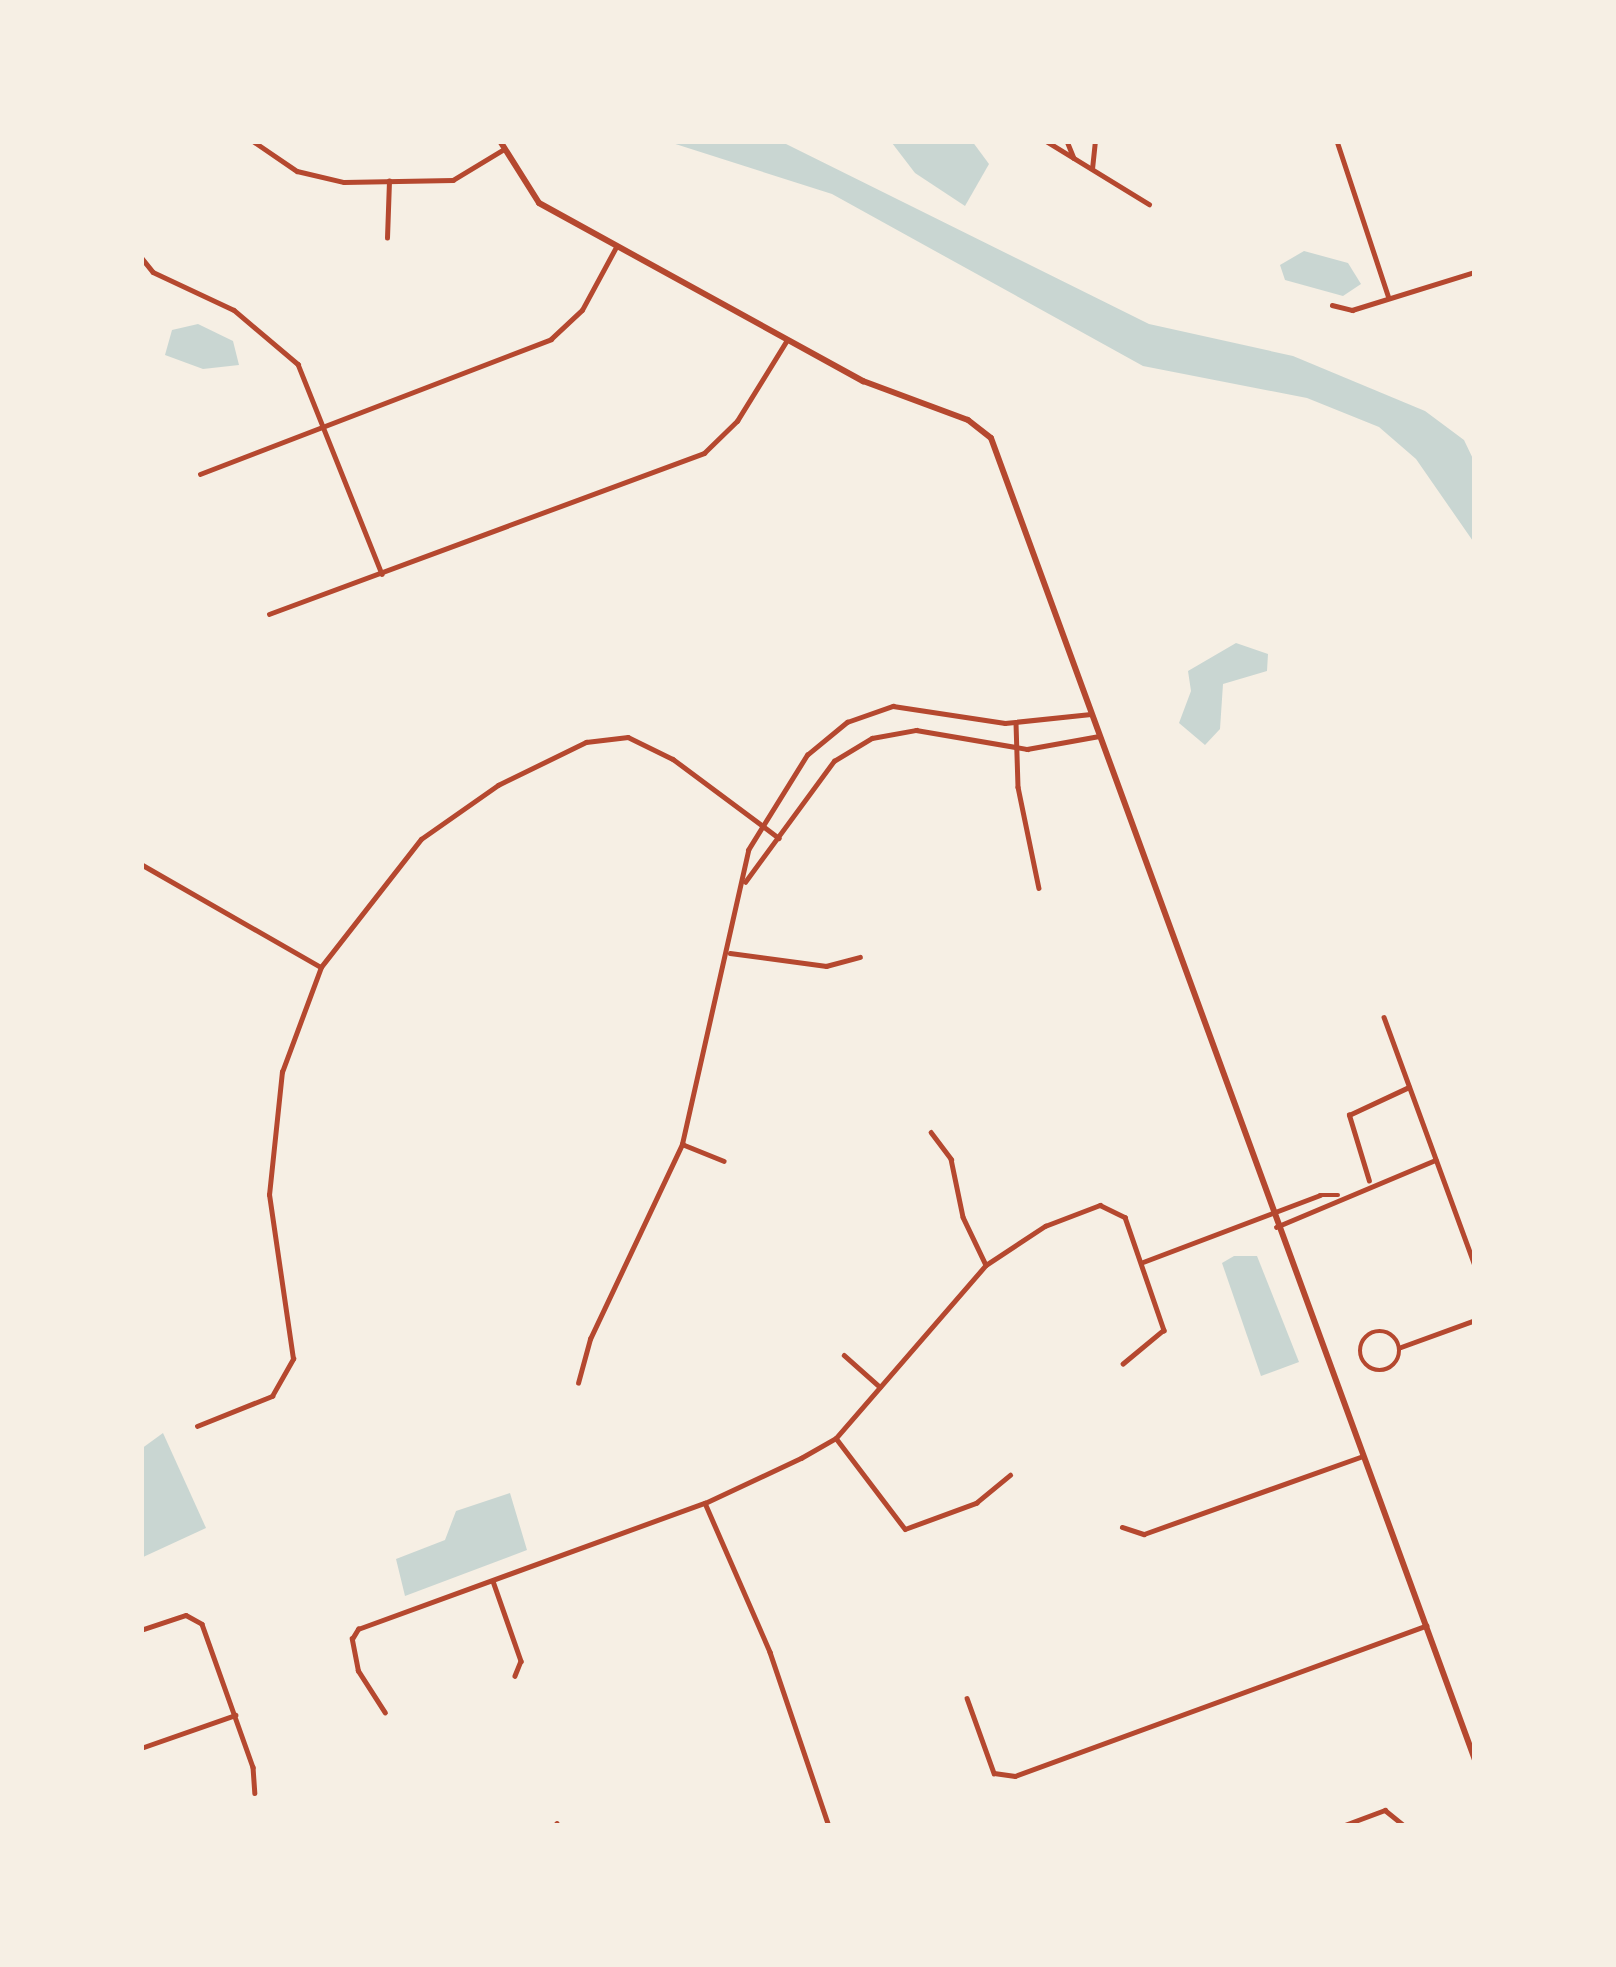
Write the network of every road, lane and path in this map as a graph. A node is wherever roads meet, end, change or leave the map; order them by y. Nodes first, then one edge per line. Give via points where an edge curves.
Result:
1 (253, 141) edge
2 (1046, 141) edge
3 (1067, 141) edge
4 (1095, 141) edge
5 (1337, 141) edge
6 (502, 145) edge
7 (1074, 158) junction
8 (1092, 169) junction
9 (389, 182) junction
10 (1149, 204) dead end
11 (388, 238) dead end
12 (616, 247) junction
13 (141, 257) edge
14 (1475, 272) edge
15 (1389, 298) junction
16 (1332, 305) dead end
17 (787, 340) junction
18 (329, 428) junction
19 (200, 474) dead end
20 (382, 574) junction
21 (268, 614) dead end
22 (1091, 714) junction
23 (1016, 723) junction
24 (1100, 736) junction
25 (1017, 749) junction
26 (760, 824) junction
27 (779, 838) junction
28 (141, 864) edge
29 (746, 882) junction
30 (1039, 888) dead end
31 (730, 953) junction
32 (860, 957) dead end
33 (321, 967) junction
34 (1384, 1017) dead end
35 (1409, 1087) junction
36 (931, 1132) dead end
37 (682, 1144) junction
38 (1436, 1160) junction
39 (724, 1161) dead end
40 (1370, 1183) junction
41 (1338, 1195) junction
42 (1307, 1200) junction
43 (1271, 1213) junction
44 (1312, 1214) junction
45 (1276, 1227) junction
46 (1143, 1262) junction
47 (986, 1265) junction
48 (1475, 1266) edge
49 (1475, 1320) edge
50 (1399, 1347) junction
51 (844, 1355) dead end
52 (1124, 1364) dead end
53 (578, 1383) dead end
54 (880, 1388) junction
55 (197, 1426) dead end
56 (836, 1438) junction
57 (1363, 1456) junction
58 (1010, 1474) dead end
59 (705, 1503) junction
60 (1475, 1506) edge
61 (1475, 1521) edge
62 (1122, 1527) dead end
63 (493, 1581) junction
64 (1426, 1626) junction
65 (141, 1630) edge
66 (515, 1676) dead end
67 (968, 1698) dead end
68 (385, 1713) dead end
69 (235, 1714) junction
70 (141, 1748) edge
71 (1475, 1760) edge
72 (255, 1793) dead end
73 (829, 1826) edge
74 (1342, 1826) edge
75 (1405, 1826) edge

1 - 9 street via 297,171
2 - 7 street
3 - 7 street
4 - 8 street
5 - 15 street
6 - 9 street via 453,180
6 - 12 street via 533,199
7 - 8 street
8 - 10 street
9 - 11 street
12 - 17 street
12 - 18 street via 582,310 551,339
13 - 18 street via 153,272 271,336 298,364
14 - 15 street
15 - 16 street via 1352,310
17 - 20 street via 737,421 704,453
17 - 22 street via 986,432
18 - 19 street
18 - 20 street
20 - 21 street
22 - 23 street
22 - 24 street
23 - 25 street
23 - 26 street via 919,705 857,716 816,745
24 - 25 street
24 - 43 street
25 - 27 street via 926,730 872,738 834,761
25 - 30 street
26 - 27 street
26 - 29 street
26 - 33 street via 628,737 586,742 498,785 421,838
27 - 29 street
28 - 33 street
29 - 31 street
31 - 32 street via 826,966
31 - 37 street
33 - 55 street via 292,1039 273,1126 273,1253 293,1359 272,1396
34 - 35 street
35 - 38 street
35 - 40 street via 1349,1115
36 - 47 street via 950,1159
37 - 39 street
37 - 53 street via 590,1339
38 - 40 street
38 - 48 street
40 - 41 street
41 - 42 street
41 - 44 street
42 - 43 street
42 - 44 street
43 - 45 street
43 - 46 street
44 - 45 street
45 - 57 street
46 - 47 street via 1126,1217 1111,1204 1045,1226
46 - 52 street via 1164,1330
47 - 54 street
49 - 50 street
50 - 50 street via 1384,1371 1360,1354 1363,1341 1380,1332
51 - 54 street
54 - 56 street
56 - 58 street via 905,1529 976,1503
56 - 59 street
57 - 62 street via 1144,1534
57 - 64 street
59 - 63 street
59 - 73 street via 770,1652
60 - 61 street
63 - 66 street via 521,1661
63 - 68 street via 358,1629 358,1671
64 - 67 street via 1016,1776 994,1773
64 - 71 street
65 - 69 street via 187,1615 202,1624
69 - 70 street
69 - 72 street
74 - 75 street via 1385,1810

